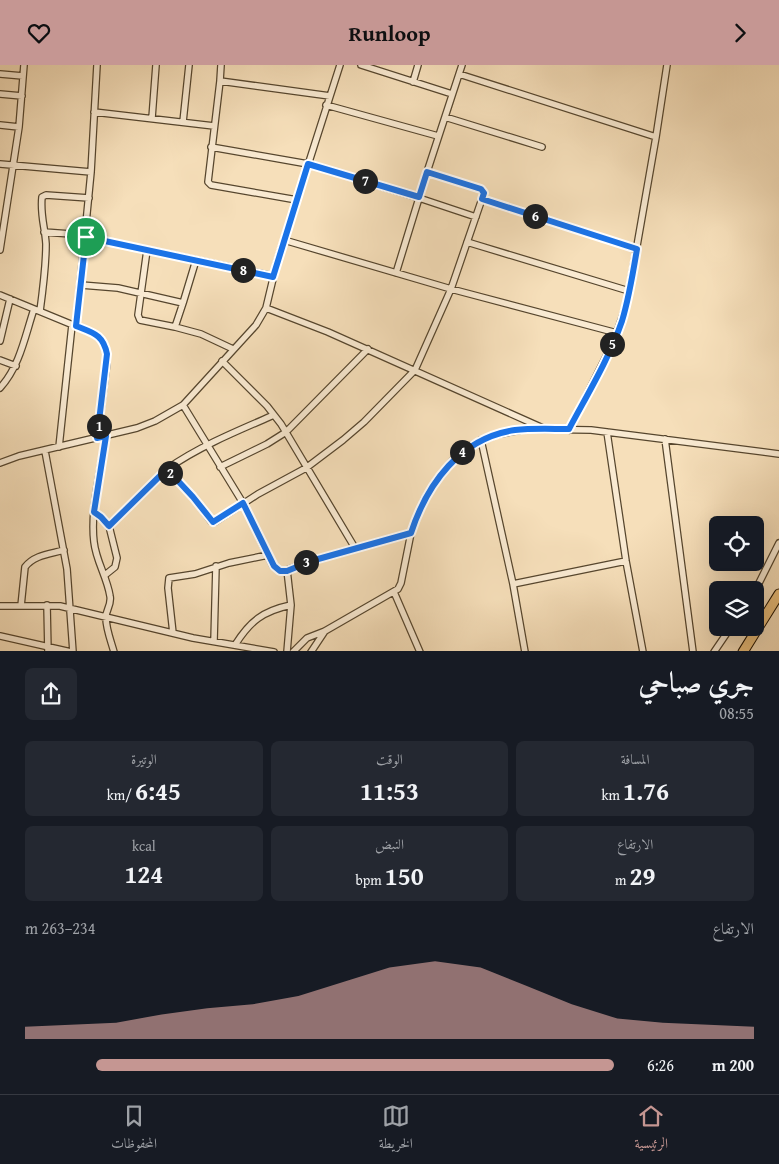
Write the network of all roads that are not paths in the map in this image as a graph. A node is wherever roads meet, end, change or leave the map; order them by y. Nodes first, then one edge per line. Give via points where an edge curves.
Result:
1 (24, 65) edge
2 (97, 65) edge
3 (156, 65) edge
4 (189, 65) edge
5 (221, 65) edge
6 (340, 65) edge
7 (361, 65) edge
8 (418, 65) edge
9 (462, 65) edge
10 (667, 65) edge
11 (0, 74) edge
12 (459, 74) junction
13 (24, 76) junction
14 (220, 81) junction
15 (413, 81) junction
16 (0, 94) edge
17 (452, 94) junction
18 (330, 95) junction
19 (22, 96) junction
20 (326, 105) junction
21 (94, 112) junction
22 (444, 117) junction
23 (152, 119) junction
24 (183, 122) junction
25 (0, 125) edge
26 (214, 126) junction
27 (19, 127) junction
28 (438, 136) junction
29 (656, 137) junction
30 (211, 147) junction
31 (542, 147) dead end
32 (308, 164) junction
33 (0, 165) edge
34 (14, 165) junction
35 (91, 172) junction
36 (427, 172) junction
37 (419, 197) junction
38 (89, 198) junction
39 (482, 199) junction
40 (297, 200) junction
41 (476, 217) junction
42 (44, 232) junction
43 (86, 237) junction
44 (284, 240) junction
45 (467, 242) junction
46 (637, 249) junction
47 (0, 250) edge
48 (147, 250) junction
49 (196, 260) junction
50 (396, 273) junction
51 (273, 277) junction
52 (81, 285) junction
53 (451, 289) junction
54 (630, 291) junction
55 (141, 294) junction
56 (0, 295) edge
57 (10, 299) junction
58 (183, 303) junction
59 (266, 308) junction
60 (37, 310) junction
61 (74, 325) junction
62 (174, 327) junction
63 (617, 333) junction
64 (0, 341) edge
65 (233, 349) junction
66 (368, 349) junction
67 (0, 360) edge
68 (222, 361) junction
69 (16, 366) junction
70 (415, 370) junction
71 (0, 388) edge
72 (183, 405) junction
73 (274, 415) junction
74 (545, 429) junction
75 (569, 429) junction
76 (286, 432) junction
77 (607, 432) junction
78 (106, 436) junction
79 (97, 438) junction
80 (665, 439) junction
81 (481, 440) junction
82 (207, 445) junction
83 (60, 447) junction
84 (45, 451) junction
85 (779, 455) edge
86 (0, 463) edge
87 (220, 467) junction
88 (306, 468) junction
89 (167, 469) junction
90 (243, 503) junction
91 (94, 512) junction
92 (109, 526) junction
93 (411, 533) junction
94 (779, 543) edge
95 (355, 548) junction
96 (64, 551) junction
97 (268, 555) junction
98 (626, 561) junction
99 (216, 566) junction
100 (287, 571) junction
101 (105, 575) junction
102 (760, 581) edge
103 (513, 584) junction
104 (394, 592) junction
105 (779, 594) edge
106 (47, 605) junction
107 (290, 605) junction
108 (0, 606) edge
109 (22, 607) junction
110 (71, 609) junction
111 (105, 617) junction
112 (325, 631) junction
113 (173, 633) junction
114 (0, 636) edge
115 (725, 636) edge
116 (214, 641) junction
117 (235, 645) junction
118 (48, 649) edge
119 (72, 651) edge
120 (114, 651) edge
121 (274, 651) edge
122 (286, 651) edge
123 (293, 651) edge
124 (311, 651) edge
125 (420, 651) edge
126 (525, 651) edge
127 (643, 651) edge
128 (693, 651) edge
129 (714, 651) edge
130 (743, 651) edge

1 - 13 street
2 - 21 street
3 - 23 street
4 - 24 street
5 - 14 street
6 - 18 street
7 - 15 street
8 - 15 street
9 - 12 street
10 - 29 street
11 - 13 street
12 - 17 street
12 - 29 street
13 - 19 street
14 - 18 street
14 - 26 street
15 - 17 street
16 - 19 street
17 - 22 street
18 - 20 street
19 - 27 street
20 - 28 street
20 - 32 street
21 - 23 street
21 - 35 street
22 - 28 street
22 - 31 street
23 - 24 street
24 - 26 street
25 - 27 street
26 - 30 street
27 - 34 street
28 - 36 street
29 - 46 street
30 - 32 street
30 - 40 street via 209,184
32 - 37 street
32 - 40 street
33 - 34 street
34 - 35 street
34 - 47 street
35 - 38 street
36 - 37 street
36 - 39 street via 481,189 484,193
37 - 41 street
37 - 50 street
38 - 42 street via 43,196 41,217
38 - 43 street
39 - 41 street
39 - 46 street
40 - 44 street
41 - 45 street
42 - 43 street
42 - 60 street via 45,263
43 - 48 street
43 - 52 street
44 - 50 street
44 - 51 street
45 - 53 street
45 - 54 street
46 - 54 street
48 - 49 street
48 - 55 street
49 - 51 street
49 - 58 street
50 - 53 street
51 - 59 street
52 - 55 street via 118,288
52 - 61 street
53 - 63 street
53 - 70 street
54 - 63 street
55 - 58 street
55 - 62 street via 140,320
56 - 57 street
57 - 60 street
57 - 64 street
58 - 62 street
59 - 65 street via 256,325
59 - 66 street
60 - 61 street
60 - 69 street
61 - 79 street via 100,337 107,354
61 - 83 street
62 - 65 street via 201,334
63 - 75 street
65 - 68 street
66 - 70 street
66 - 76 street
67 - 69 street
68 - 72 street
68 - 73 street
69 - 71 street
70 - 74 street
70 - 88 street via 343,440
72 - 78 street via 156,421
72 - 82 street
73 - 76 street
73 - 82 street
74 - 75 street
74 - 81 street via 515,430
75 - 77 street
76 - 87 street
76 - 88 street
77 - 80 street
77 - 98 street
78 - 79 street
78 - 91 street
79 - 83 street
80 - 85 street
80 - 128 street
81 - 93 street via 457,455 438,478
81 - 103 street
82 - 87 street
82 - 89 street
83 - 84 street
84 - 86 street
84 - 96 street
87 - 90 street
88 - 90 street
88 - 95 street
89 - 90 street via 213,522
89 - 92 street
90 - 97 street
91 - 92 street
91 - 101 street via 94,547
92 - 101 street via 116,563
93 - 95 street
93 - 104 street via 401,583
94 - 102 street
95 - 100 street
96 - 109 street via 41,556 24,567
96 - 110 street
97 - 99 street
97 - 100 street via 276,569
98 - 103 street
98 - 127 street
99 - 113 street via 195,574 169,578
99 - 116 street
100 - 107 street
101 - 111 street via 111,600
103 - 126 street
104 - 112 street
104 - 125 street
105 - 130 main road
106 - 109 street
106 - 110 street
106 - 118 street
107 - 117 street via 271,610 256,619
107 - 122 street
108 - 109 street
110 - 111 street
110 - 119 street
111 - 113 street
111 - 120 street
112 - 123 street via 302,641
112 - 124 street
113 - 116 street
114 - 118 street
115 - 129 street
116 - 117 street
117 - 121 street
118 - 119 street

